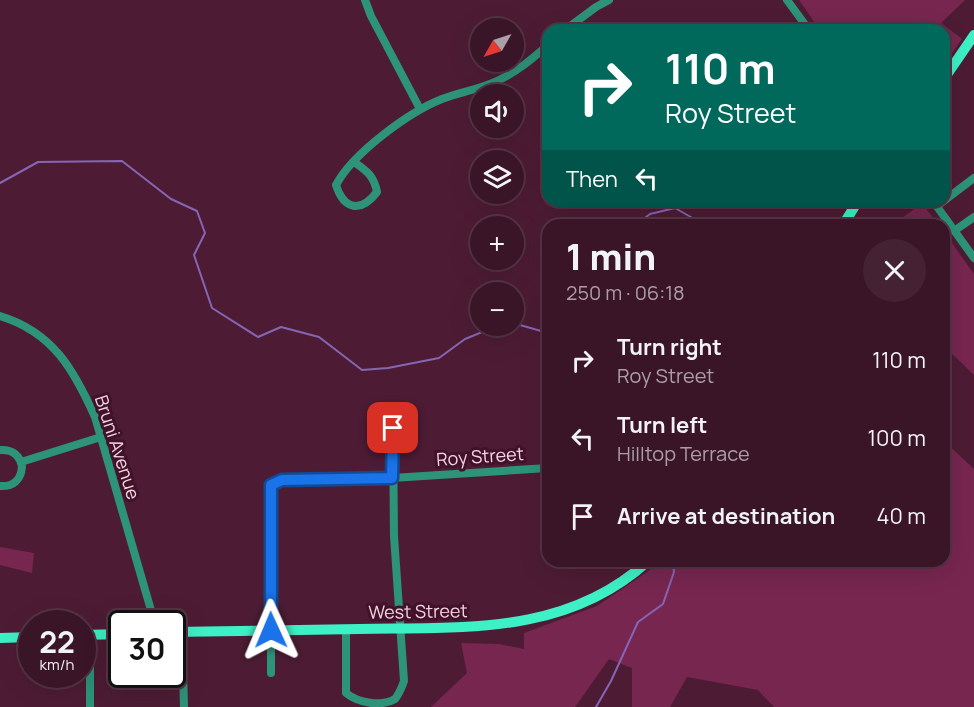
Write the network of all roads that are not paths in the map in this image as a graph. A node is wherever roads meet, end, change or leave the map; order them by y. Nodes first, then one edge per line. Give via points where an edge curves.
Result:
1 (365, 0) edge
2 (609, 0) edge
3 (791, 1) edge
4 (573, 24) edge
5 (805, 24) edge
6 (974, 35) edge
7 (542, 50) edge
8 (950, 70) edge
9 (420, 109) junction
10 (354, 162) junction
11 (974, 178) edge
12 (951, 196) edge
13 (974, 216) edge
14 (950, 225) edge
15 (954, 231) junction
16 (974, 258) edge
17 (0, 316) edge
18 (393, 428) dead end
19 (101, 437) junction
20 (0, 450) edge
21 (21, 462) junction
22 (542, 468) edge
23 (392, 478) junction
24 (0, 486) edge
25 (641, 567) edge
26 (151, 610) edge
27 (400, 628) junction
28 (346, 629) junction
29 (271, 630) junction
30 (186, 632) edge
31 (18, 637) edge
32 (0, 638) edge
33 (271, 673) dead end
34 (89, 688) edge
35 (182, 688) edge
36 (90, 707) edge
37 (184, 707) edge

1 - 9 street
2 - 4 street
3 - 5 street
6 - 8 main road
7 - 9 street via 496,81
9 - 10 street via 398,122
10 - 10 street via 336,184 340,197 349,205 361,207 377,192 368,171
11 - 12 street
13 - 15 street
14 - 15 street
15 - 16 street
17 - 19 street, Bruni Avenue via 40,336 66,361 86,397
18 - 23 street
19 - 21 street
19 - 26 street, Bruni Avenue
20 - 21 street via 12,452
21 - 24 street via 17,481
22 - 23 street, Roy Street
23 - 27 street
23 - 29 street, Roy Street via 282,480 271,485
25 - 27 main road, West Street via 619,585 590,600 544,617 483,627
27 - 28 main road, West Street
27 - 28 street via 404,681 397,698 388,704 371,705 346,693
28 - 29 main road, West Street
29 - 30 main road, West Street
29 - 33 street
31 - 32 main road
34 - 36 street
35 - 37 street

